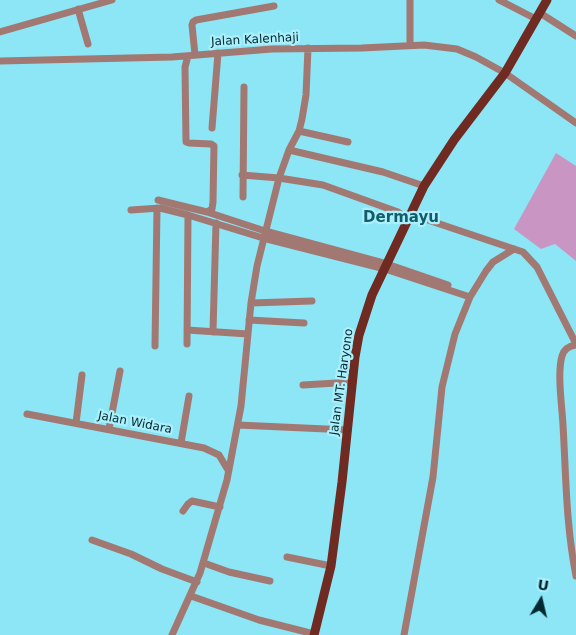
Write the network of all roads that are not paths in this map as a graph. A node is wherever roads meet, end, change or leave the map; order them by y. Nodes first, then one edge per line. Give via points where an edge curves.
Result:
1 (112, 0) edge
2 (410, 0) edge
3 (499, 0) edge
4 (547, 0) edge
5 (274, 6) dead end
6 (78, 9) junction
7 (538, 16) junction
8 (0, 32) edge
9 (576, 36) edge
10 (88, 44) dead end
11 (410, 44) junction
12 (308, 48) junction
13 (218, 53) junction
14 (191, 55) junction
15 (0, 60) edge
16 (505, 73) junction
17 (244, 87) dead end
18 (576, 123) edge
19 (212, 128) dead end
20 (299, 131) junction
21 (348, 142) dead end
22 (289, 150) junction
23 (242, 175) junction
24 (279, 178) junction
25 (424, 186) junction
26 (243, 197) dead end
27 (158, 200) dead end
28 (157, 208) junction
29 (131, 210) dead end
30 (207, 212) junction
31 (188, 215) junction
32 (409, 216) junction
33 (216, 223) junction
34 (264, 234) junction
35 (514, 249) junction
36 (386, 266) junction
37 (471, 296) junction
38 (312, 301) dead end
39 (251, 303) junction
40 (249, 320) junction
41 (304, 323) dead end
42 (187, 330) junction
43 (213, 332) junction
44 (248, 334) junction
45 (187, 344) dead end
46 (576, 345) edge
47 (155, 346) dead end
48 (120, 371) dead end
49 (82, 375) dead end
50 (353, 382) junction
51 (303, 385) dead end
52 (189, 396) dead end
53 (27, 414) dead end
54 (76, 423) junction
55 (238, 425) junction
56 (109, 429) junction
57 (348, 430) junction
58 (181, 443) junction
59 (228, 470) junction
60 (220, 507) junction
61 (183, 511) dead end
62 (92, 540) dead end
63 (287, 556) dead end
64 (204, 563) junction
65 (331, 566) junction
66 (576, 576) edge
67 (270, 581) dead end
68 (197, 582) junction
69 (191, 596) junction
70 (314, 634) edge
71 (172, 635) edge
72 (404, 635) edge

1 - 6 street
2 - 11 street
3 - 7 street
4 - 7 main road, Jalan MT. Haryono
5 - 14 street via 196,20 192,25
6 - 8 street
6 - 10 street
7 - 9 street
7 - 16 main road, Jalan MT. Haryono
11 - 12 street, Jalan Kalenhaji
11 - 16 street, Jalan Kalenhaji via 458,49
12 - 13 street, Jalan Kalenhaji
12 - 20 street via 306,95
13 - 14 street, Jalan Kalenhaji
13 - 19 street
14 - 15 street, Jalan Kalenhaji
14 - 30 street via 186,67 186,142 211,144 214,148 213,202 212,209
16 - 18 street, Jalan Kalenhaji
16 - 25 main road, Jalan MT. Haryono
17 - 23 street
20 - 21 street
20 - 22 street
22 - 24 street
22 - 25 street via 383,172
23 - 24 street
23 - 26 street
24 - 32 street via 322,185
24 - 34 street
25 - 32 main road, Jalan MT. Haryono
27 - 30 street
28 - 29 street
28 - 31 street
28 - 47 street
30 - 34 street
31 - 33 street
31 - 42 street
32 - 35 street
32 - 36 main road, Jalan MT. Haryono
33 - 34 street
33 - 43 street
34 - 36 street
34 - 39 street
35 - 37 street via 493,262
35 - 46 street via 523,252 538,267
36 - 37 street
36 - 50 main road, Jalan MT. Haryono via 359,335
37 - 72 street via 455,334 442,386 433,478
38 - 39 street
39 - 40 street
40 - 41 street
40 - 44 street
42 - 43 street
42 - 45 street
43 - 44 street
44 - 55 street
46 - 66 street via 570,346 562,357 561,388 566,515
48 - 56 street
49 - 54 street
50 - 51 street
50 - 57 main road, Jalan MT. Haryono
52 - 58 street
53 - 54 street, Jalan Widara
54 - 56 street, Jalan Widara
55 - 57 street
55 - 59 street
56 - 58 street, Jalan Widara
57 - 65 main road, Jalan MT. Haryono
58 - 59 street, Jalan Widara via 213,451
59 - 60 street
60 - 61 street via 192,501
60 - 64 street
62 - 68 street
63 - 65 street
64 - 67 street
64 - 68 street
65 - 70 main road, Jalan MT. Haryono
68 - 69 street
69 - 70 street via 259,620
69 - 71 street

